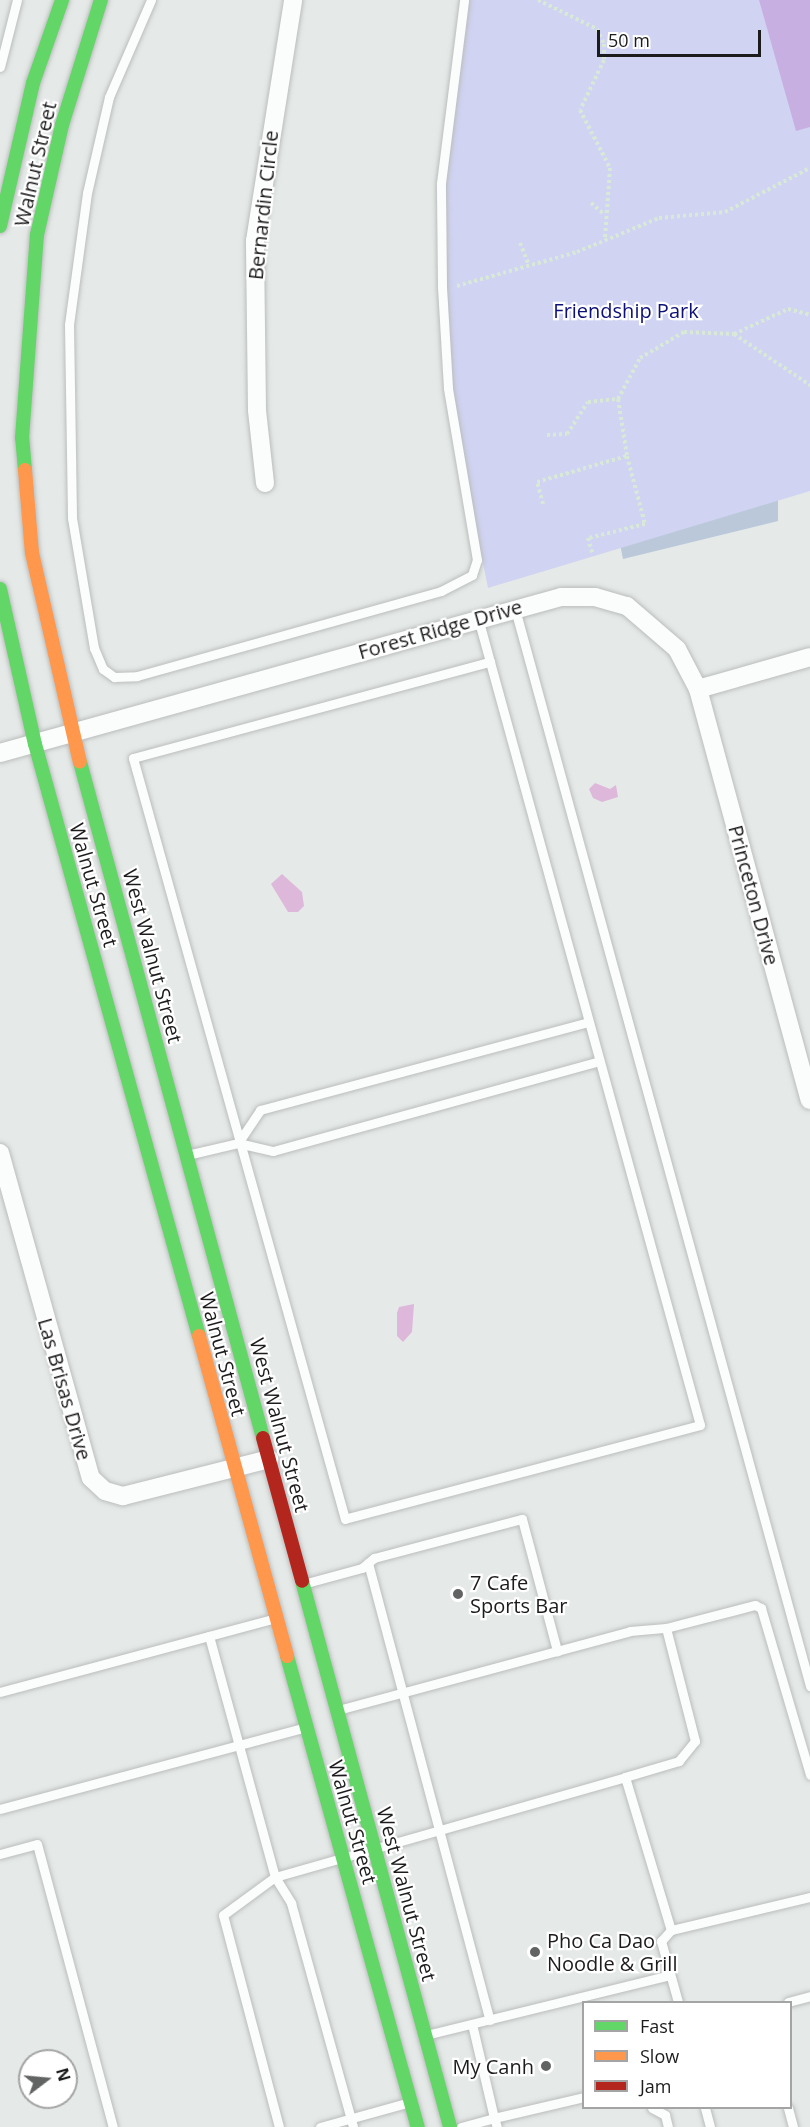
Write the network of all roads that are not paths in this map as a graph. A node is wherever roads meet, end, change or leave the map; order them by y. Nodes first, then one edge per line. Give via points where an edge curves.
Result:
1 (17, 0) edge
2 (62, 0) edge
3 (101, 0) edge
4 (151, 0) edge
5 (293, 0) edge
6 (464, 0) edge
7 (0, 67) edge
8 (0, 226) edge
9 (265, 483) dead end
10 (0, 589) edge
11 (515, 608) junction
12 (478, 618) junction
13 (810, 657) edge
14 (490, 662) junction
15 (698, 689) junction
16 (73, 732) junction
17 (35, 744) junction
18 (0, 753) edge
19 (588, 1022) junction
20 (599, 1061) junction
21 (810, 1100) edge
22 (238, 1143) junction
23 (0, 1153) edge
24 (187, 1155) junction
25 (152, 1164) junction
26 (269, 1459) junction
27 (233, 1468) junction
28 (368, 1563) junction
29 (303, 1584) junction
30 (276, 1618) junction
31 (666, 1628) junction
32 (209, 1636) junction
33 (557, 1651) junction
34 (810, 1686) edge
35 (0, 1692) edge
36 (402, 1693) junction
37 (337, 1710) junction
38 (306, 1727) junction
39 (239, 1746) junction
40 (810, 1774) edge
41 (625, 1776) junction
42 (0, 1809) edge
43 (437, 1831) junction
44 (375, 1849) junction
45 (0, 1854) edge
46 (343, 1857) junction
47 (275, 1877) junction
48 (810, 1897) edge
49 (671, 1930) junction
50 (670, 1975) junction
51 (810, 1996) edge
52 (678, 2001) edge
53 (792, 2001) edge
54 (490, 2020) junction
55 (472, 2024) junction
56 (426, 2036) junction
57 (582, 2098) edge
58 (411, 2102) junction
59 (654, 2109) edge
60 (705, 2109) edge
61 (788, 2109) edge
62 (496, 2122) edge
63 (352, 2123) edge
64 (113, 2127) edge
65 (279, 2127) edge
66 (320, 2127) edge
67 (418, 2127) edge
68 (450, 2127) edge
69 (461, 2127) edge
70 (668, 2127) edge
71 (710, 2127) edge
72 (793, 2127) edge

1 - 7 lane
2 - 8 main road, Walnut Street via 33,83
3 - 16 main road, Walnut Street via 62,125 37,235 22,438 43,619
4 - 6 lane via 109,97 87,193 69,326 72,518 94,648 109,674 148,673 441,591 472,575 477,560 448,388 442,286 441,183
5 - 9 street, Bernardin Circle via 255,242 256,400
10 - 17 main road, Walnut Street
11 - 12 street, Forest Ridge Drive
11 - 15 street, Forest Ridge Drive via 561,597 595,597 627,606 677,649
11 - 34 lane
12 - 14 lane
12 - 16 street, Forest Ridge Drive
13 - 15 street
14 - 19 lane
14 - 22 lane via 133,759
15 - 21 street, Princeton Drive
16 - 17 street, Forest Ridge Drive
16 - 24 main road, West Walnut Street
17 - 18 street
17 - 25 main road, Walnut Street
19 - 20 lane
19 - 22 lane via 260,1110
20 - 22 lane via 273,1151
20 - 22 lane via 700,1425 345,1519
22 - 24 lane
23 - 27 street, Las Brisas Drive via 91,1478 105,1491 123,1496
24 - 25 main road
24 - 26 main road, West Walnut Street
25 - 27 main road, Walnut Street
26 - 27 street, Las Brisas Drive
26 - 29 main road, West Walnut Street
27 - 30 main road, Walnut Street
28 - 29 lane
28 - 33 lane via 522,1519
28 - 36 lane
29 - 37 main road, West Walnut Street
30 - 32 lane
30 - 38 main road, Walnut Street
31 - 33 lane via 630,1631
31 - 40 lane via 755,1605 761,1608
31 - 41 lane via 695,1741 679,1761
32 - 35 lane
32 - 39 lane
33 - 36 lane
36 - 37 lane
36 - 43 lane
37 - 44 main road, West Walnut Street
38 - 39 lane
38 - 46 main road, Walnut Street
39 - 42 lane
39 - 47 lane
41 - 43 lane
41 - 49 lane
43 - 44 lane
43 - 54 lane
44 - 46 lane
44 - 56 main road, West Walnut Street
45 - 64 lane via 37,1844
46 - 47 lane
46 - 58 main road, Walnut Street
47 - 63 lane via 291,1903
47 - 65 lane via 223,1914
48 - 49 lane
49 - 50 lane via 661,1941
50 - 52 lane
50 - 54 lane
51 - 53 lane
54 - 55 lane
55 - 56 lane
55 - 62 lane
56 - 68 main road, West Walnut Street
57 - 62 lane
58 - 63 lane
58 - 67 main road, Walnut Street
59 - 70 lane via 665,2115
60 - 71 lane
61 - 72 lane
62 - 69 lane
63 - 66 lane

